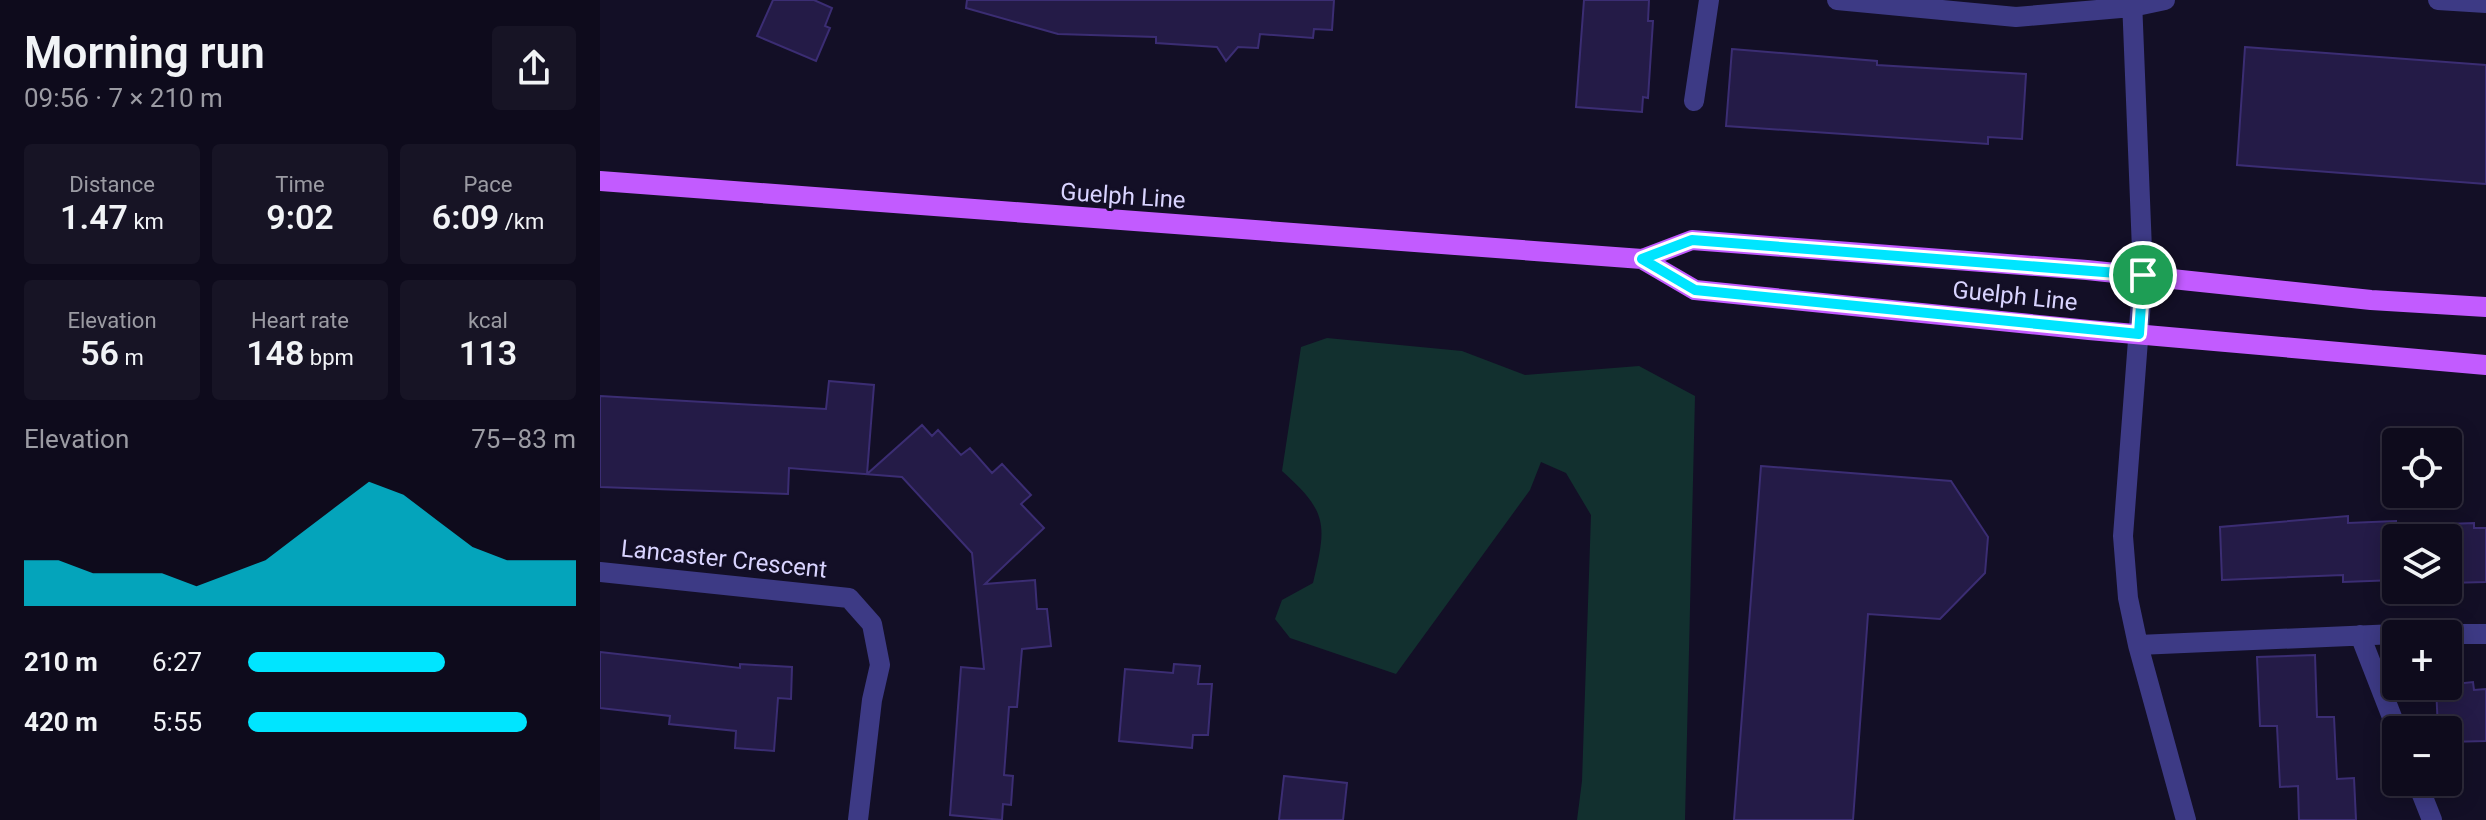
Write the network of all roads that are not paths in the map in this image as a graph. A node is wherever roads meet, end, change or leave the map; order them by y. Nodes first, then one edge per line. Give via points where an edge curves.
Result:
1 (1709, 0) edge
2 (1837, 0) edge
3 (2165, 0) edge
4 (2438, 0) edge
5 (2486, 3) edge
6 (2132, 4) edge
7 (1694, 101) dead end
8 (600, 181) edge
9 (1642, 259) junction
10 (2143, 275) junction
11 (2486, 307) edge
12 (2139, 334) junction
13 (2486, 365) edge
14 (600, 572) edge
15 (2382, 634) edge
16 (2462, 634) edge
17 (2486, 634) edge
18 (2360, 635) junction
19 (2138, 645) junction
20 (2392, 716) edge
21 (2423, 796) edge
22 (858, 820) edge
23 (2186, 820) edge
24 (2432, 820) edge

1 - 7 street
2 - 6 street via 2016,17
3 - 6 street
4 - 5 street
6 - 10 street
8 - 9 main road, Guelph Line
9 - 10 main road, Guelph Line via 1692,240
9 - 12 main road, Guelph Line via 1695,290
10 - 11 main road, Guelph Line
10 - 12 street
12 - 13 main road, Guelph Line
12 - 19 street via 2123,536
14 - 22 street, Lancaster Crescent via 849,598 872,624 880,665
15 - 18 street
16 - 17 street
18 - 19 street
18 - 20 street
19 - 23 street
21 - 24 street

